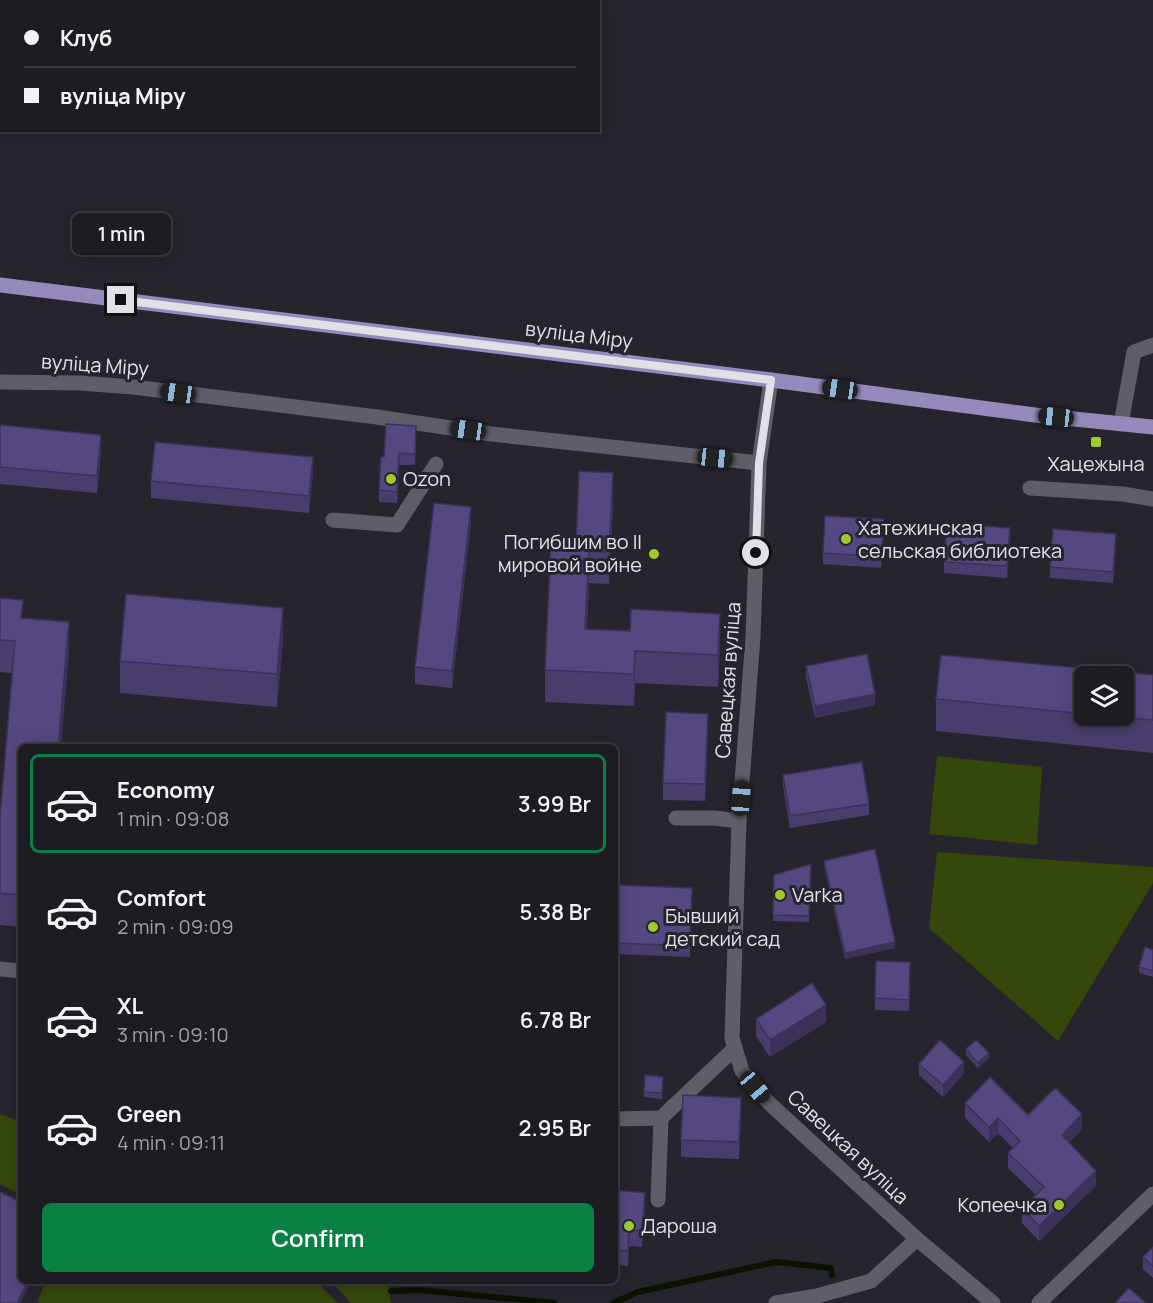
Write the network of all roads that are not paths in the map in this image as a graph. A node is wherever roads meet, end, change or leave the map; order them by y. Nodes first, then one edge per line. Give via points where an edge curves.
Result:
1 (0, 285) edge
2 (1153, 345) edge
3 (771, 380) junction
4 (0, 382) edge
5 (1121, 424) junction
6 (1153, 427) edge
7 (759, 463) junction
8 (436, 464) dead end
9 (1030, 488) dead end
10 (1153, 499) edge
11 (333, 520) dead end
12 (676, 818) dead end
13 (739, 821) junction
14 (0, 969) edge
15 (18, 971) edge
16 (735, 1048) junction
17 (662, 1118) junction
18 (618, 1119) edge
19 (1153, 1194) edge
20 (658, 1200) dead end
21 (917, 1239) junction
22 (776, 1303) edge
23 (993, 1303) edge
24 (1040, 1303) edge

1 - 3 main road, вуліца Міру
2 - 5 street via 1134,352
3 - 5 main road, вуліца Міру
3 - 7 street, Савецкая вуліца
4 - 7 street, вуліца Міру via 133,387 491,434
5 - 6 main road, вуліца Міру
7 - 13 street, Савецкая вуліца via 753,637
8 - 11 street via 397,525
9 - 10 street
12 - 13 street
13 - 16 street, Савецкая вуліца via 732,1038
14 - 15 street
16 - 17 street
16 - 21 street, Савецкая вуліца via 742,1071 769,1103
17 - 18 street
17 - 20 street
19 - 24 street
21 - 22 street via 871,1281
21 - 23 street, Савецкая вуліца

